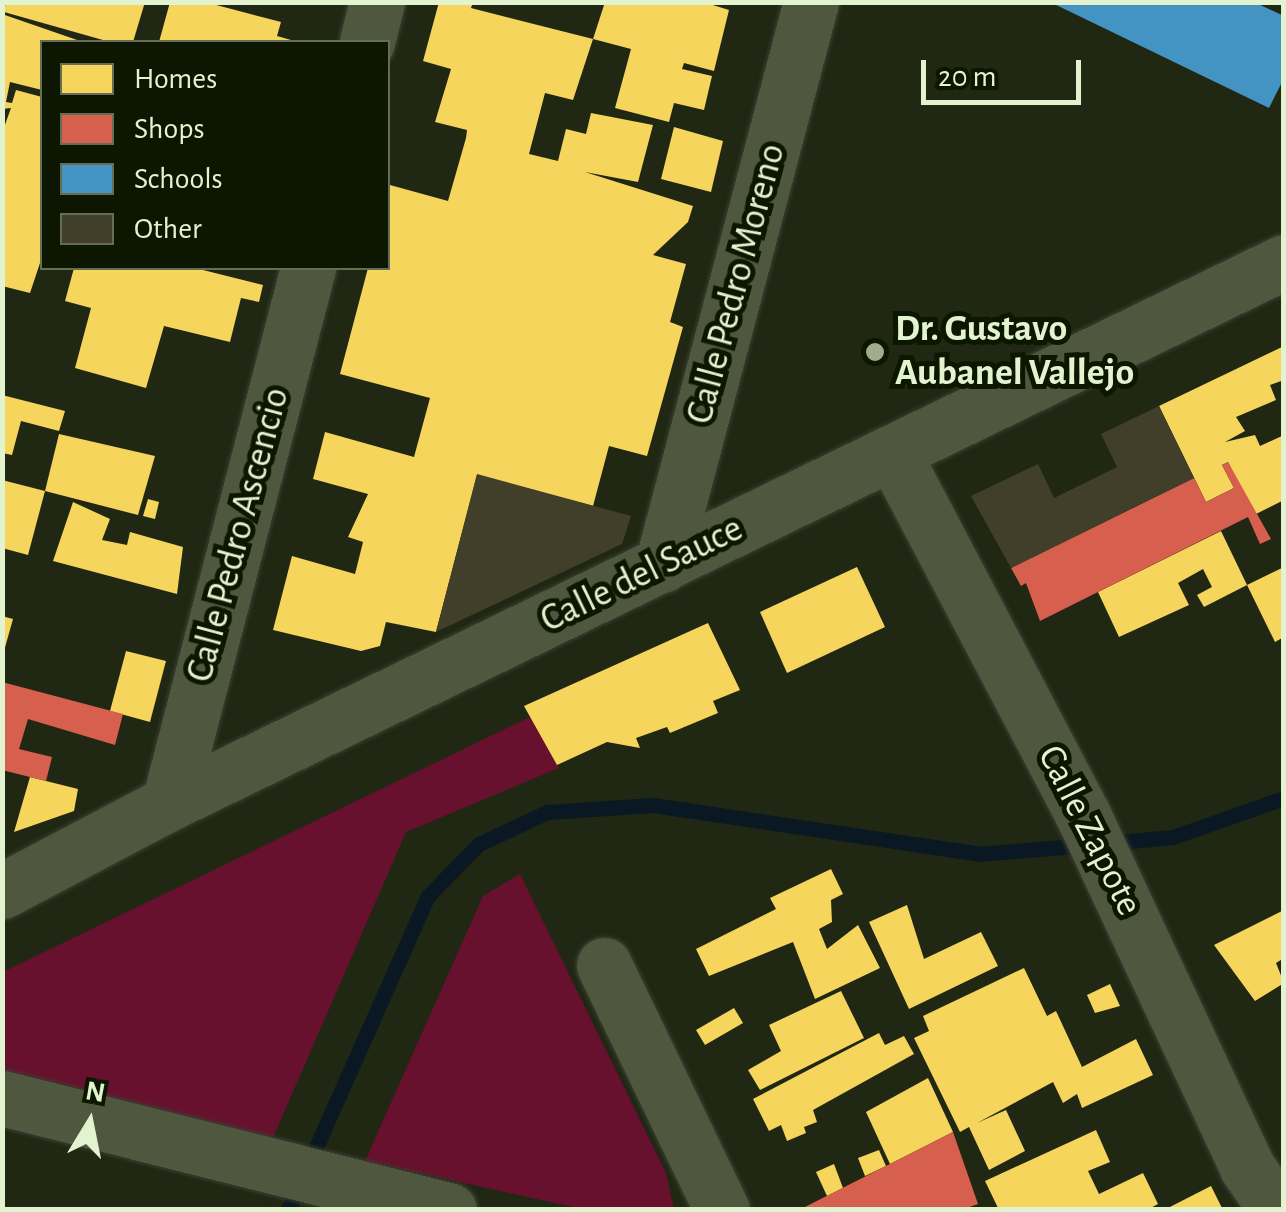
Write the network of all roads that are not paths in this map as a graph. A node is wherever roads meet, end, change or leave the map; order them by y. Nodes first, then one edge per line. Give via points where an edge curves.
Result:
1 (378, 2) edge
2 (811, 2) edge
3 (368, 40) edge
4 (1284, 262) edge
5 (307, 270) edge
6 (894, 455) junction
7 (662, 565) junction
8 (169, 803) junction
9 (2, 891) edge
10 (604, 965) dead end
11 (2, 1098) edge
12 (450, 1210) edge
13 (722, 1210) edge
14 (1276, 1210) edge

1 - 3 street
2 - 7 street, Calle Pedro Moreno
4 - 6 street, Calle del Sauce
5 - 8 street, Calle Pedro Ascencio
6 - 7 street, Calle del Sauce
6 - 14 street, Calle Zapote via 1083,815 1247,1167
7 - 8 street, Calle del Sauce
8 - 9 street, Calle del Sauce
10 - 13 street
11 - 12 street

